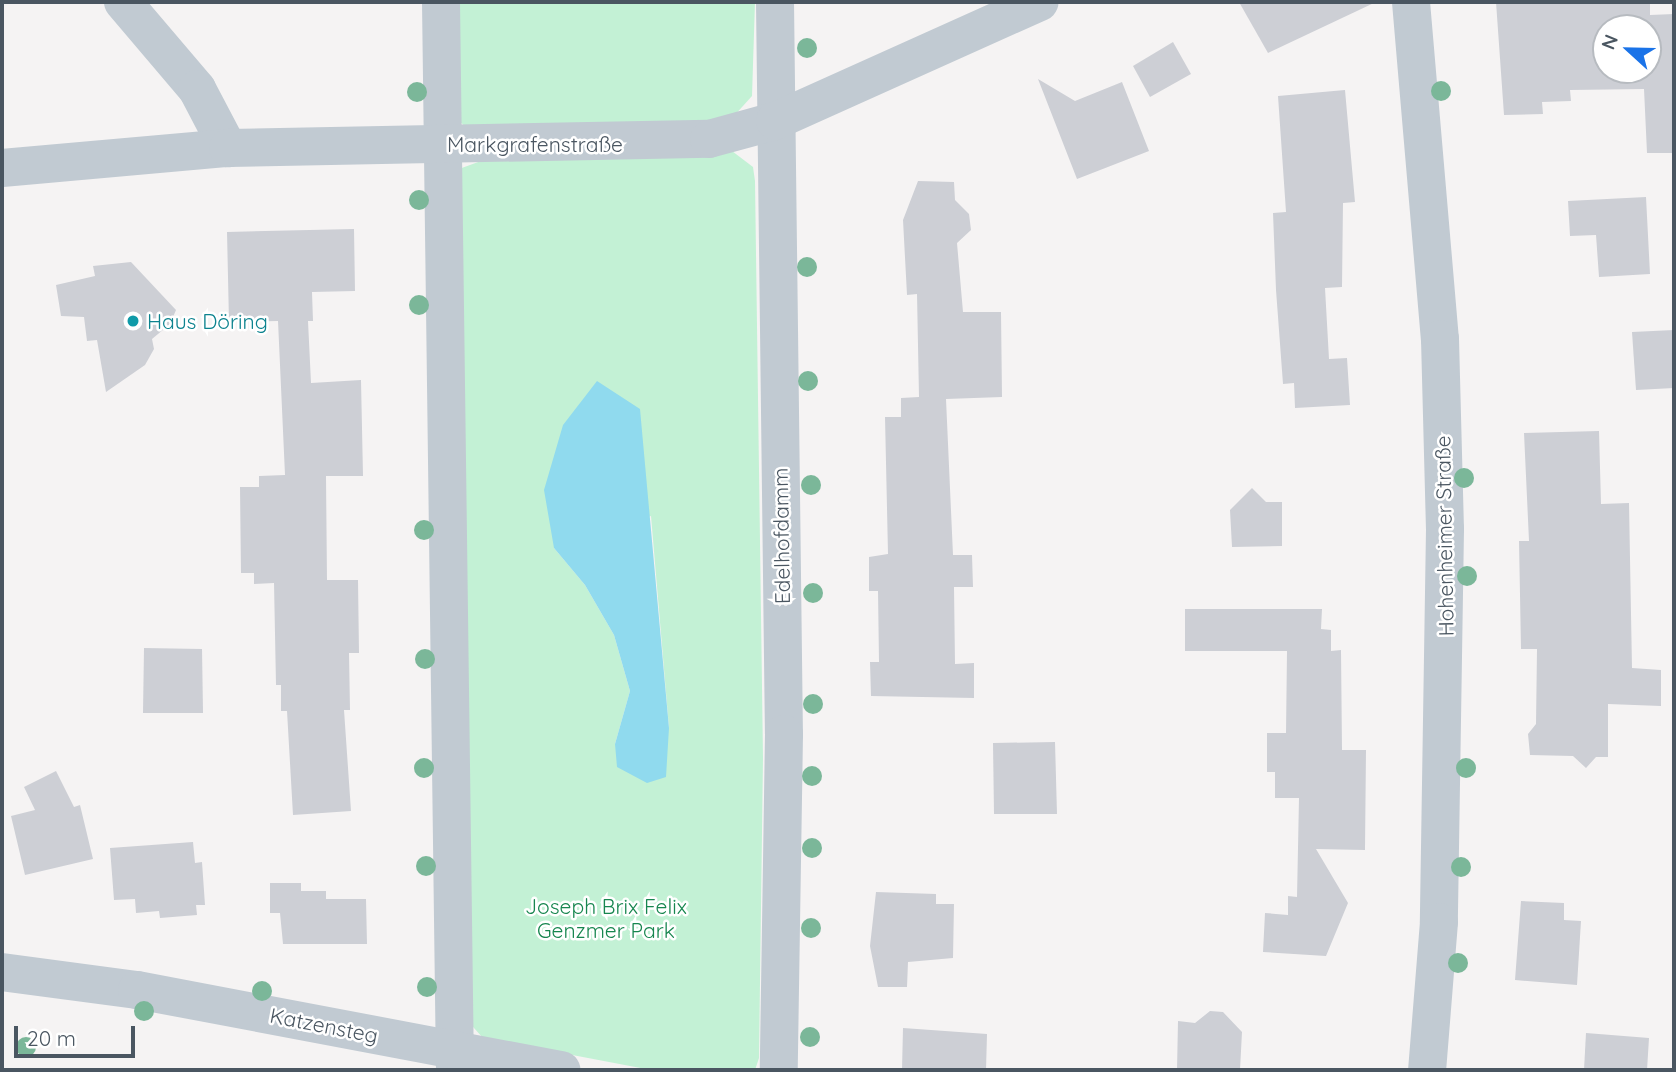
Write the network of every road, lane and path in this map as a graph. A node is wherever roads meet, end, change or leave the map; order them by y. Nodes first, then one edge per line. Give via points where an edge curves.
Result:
1 (123, 2) edge
2 (441, 2) edge
3 (775, 2) edge
4 (1040, 2) edge
5 (1411, 2) edge
6 (775, 121) junction
7 (444, 144) junction
8 (228, 148) junction
9 (2, 168) edge
10 (2, 972) edge
11 (455, 1060) edge
12 (562, 1070) edge
13 (779, 1070) edge
14 (1427, 1070) edge

1 - 8 street via 197,89
2 - 7 street
3 - 6 street, Edelhofdamm
4 - 6 street, Markgrafenstraße
5 - 14 street, Hohenheimer Straße via 1440,340 1445,529 1439,922
6 - 7 street, Markgrafenstraße via 709,139
6 - 13 street, Edelhofdamm via 784,761
7 - 8 street, Markgrafenstraße
7 - 11 street
8 - 9 street, Markgrafenstraße
10 - 11 street, Katzensteg via 137,990
11 - 12 street, Katzensteg

